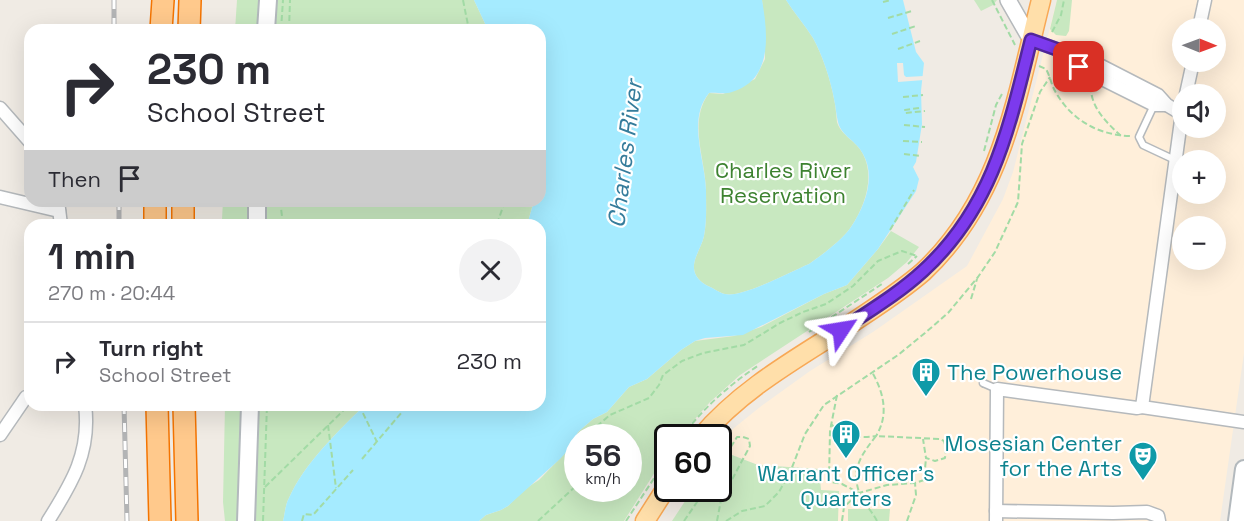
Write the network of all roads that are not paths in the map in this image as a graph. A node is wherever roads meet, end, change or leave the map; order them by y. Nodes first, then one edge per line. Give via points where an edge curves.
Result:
1 (163, 0) edge
2 (190, 0) edge
3 (267, 0) edge
4 (1008, 0) edge
5 (1041, 0) edge
6 (1205, 0) edge
7 (1202, 18) edge
8 (161, 24) edge
9 (189, 24) edge
10 (266, 24) edge
11 (1024, 44) junction
12 (1070, 54) junction
13 (1154, 105) junction
14 (1167, 105) junction
15 (0, 108) edge
16 (1172, 108) edge
17 (24, 134) edge
18 (1172, 159) edge
19 (1172, 182) edge
20 (0, 197) edge
21 (24, 201) edge
22 (983, 383) dead end
23 (997, 389) junction
24 (24, 400) edge
25 (1142, 407) junction
26 (85, 411) edge
27 (157, 411) edge
28 (184, 411) edge
29 (250, 411) edge
30 (1244, 422) edge
31 (713, 424) edge
32 (0, 435) edge
33 (1244, 469) edge
34 (657, 502) edge
35 (996, 516) edge
36 (1159, 518) edge
37 (48, 521) edge
38 (160, 521) edge
39 (187, 521) edge
40 (246, 521) edge
41 (645, 521) edge
42 (1237, 521) edge

1 - 8 highway
2 - 9 highway
3 - 10 main road
4 - 11 street
5 - 11 main road
6 - 7 street
11 - 12 street
11 - 31 main road via 1000,154 977,204 952,240 909,283 752,388
12 - 13 street via 1076,66
12 - 14 street via 1084,57 1158,95
13 - 14 street
13 - 18 lane via 1139,137 1143,145
14 - 16 street
15 - 17 street
19 - 25 street
20 - 21 street
22 - 23 lane
23 - 25 street
23 - 35 street
24 - 32 street
25 - 30 street
26 - 37 street via 84,450 78,469
27 - 38 highway
28 - 39 highway
29 - 40 main road
33 - 42 main road
34 - 41 main road
35 - 36 street via 1147,512

